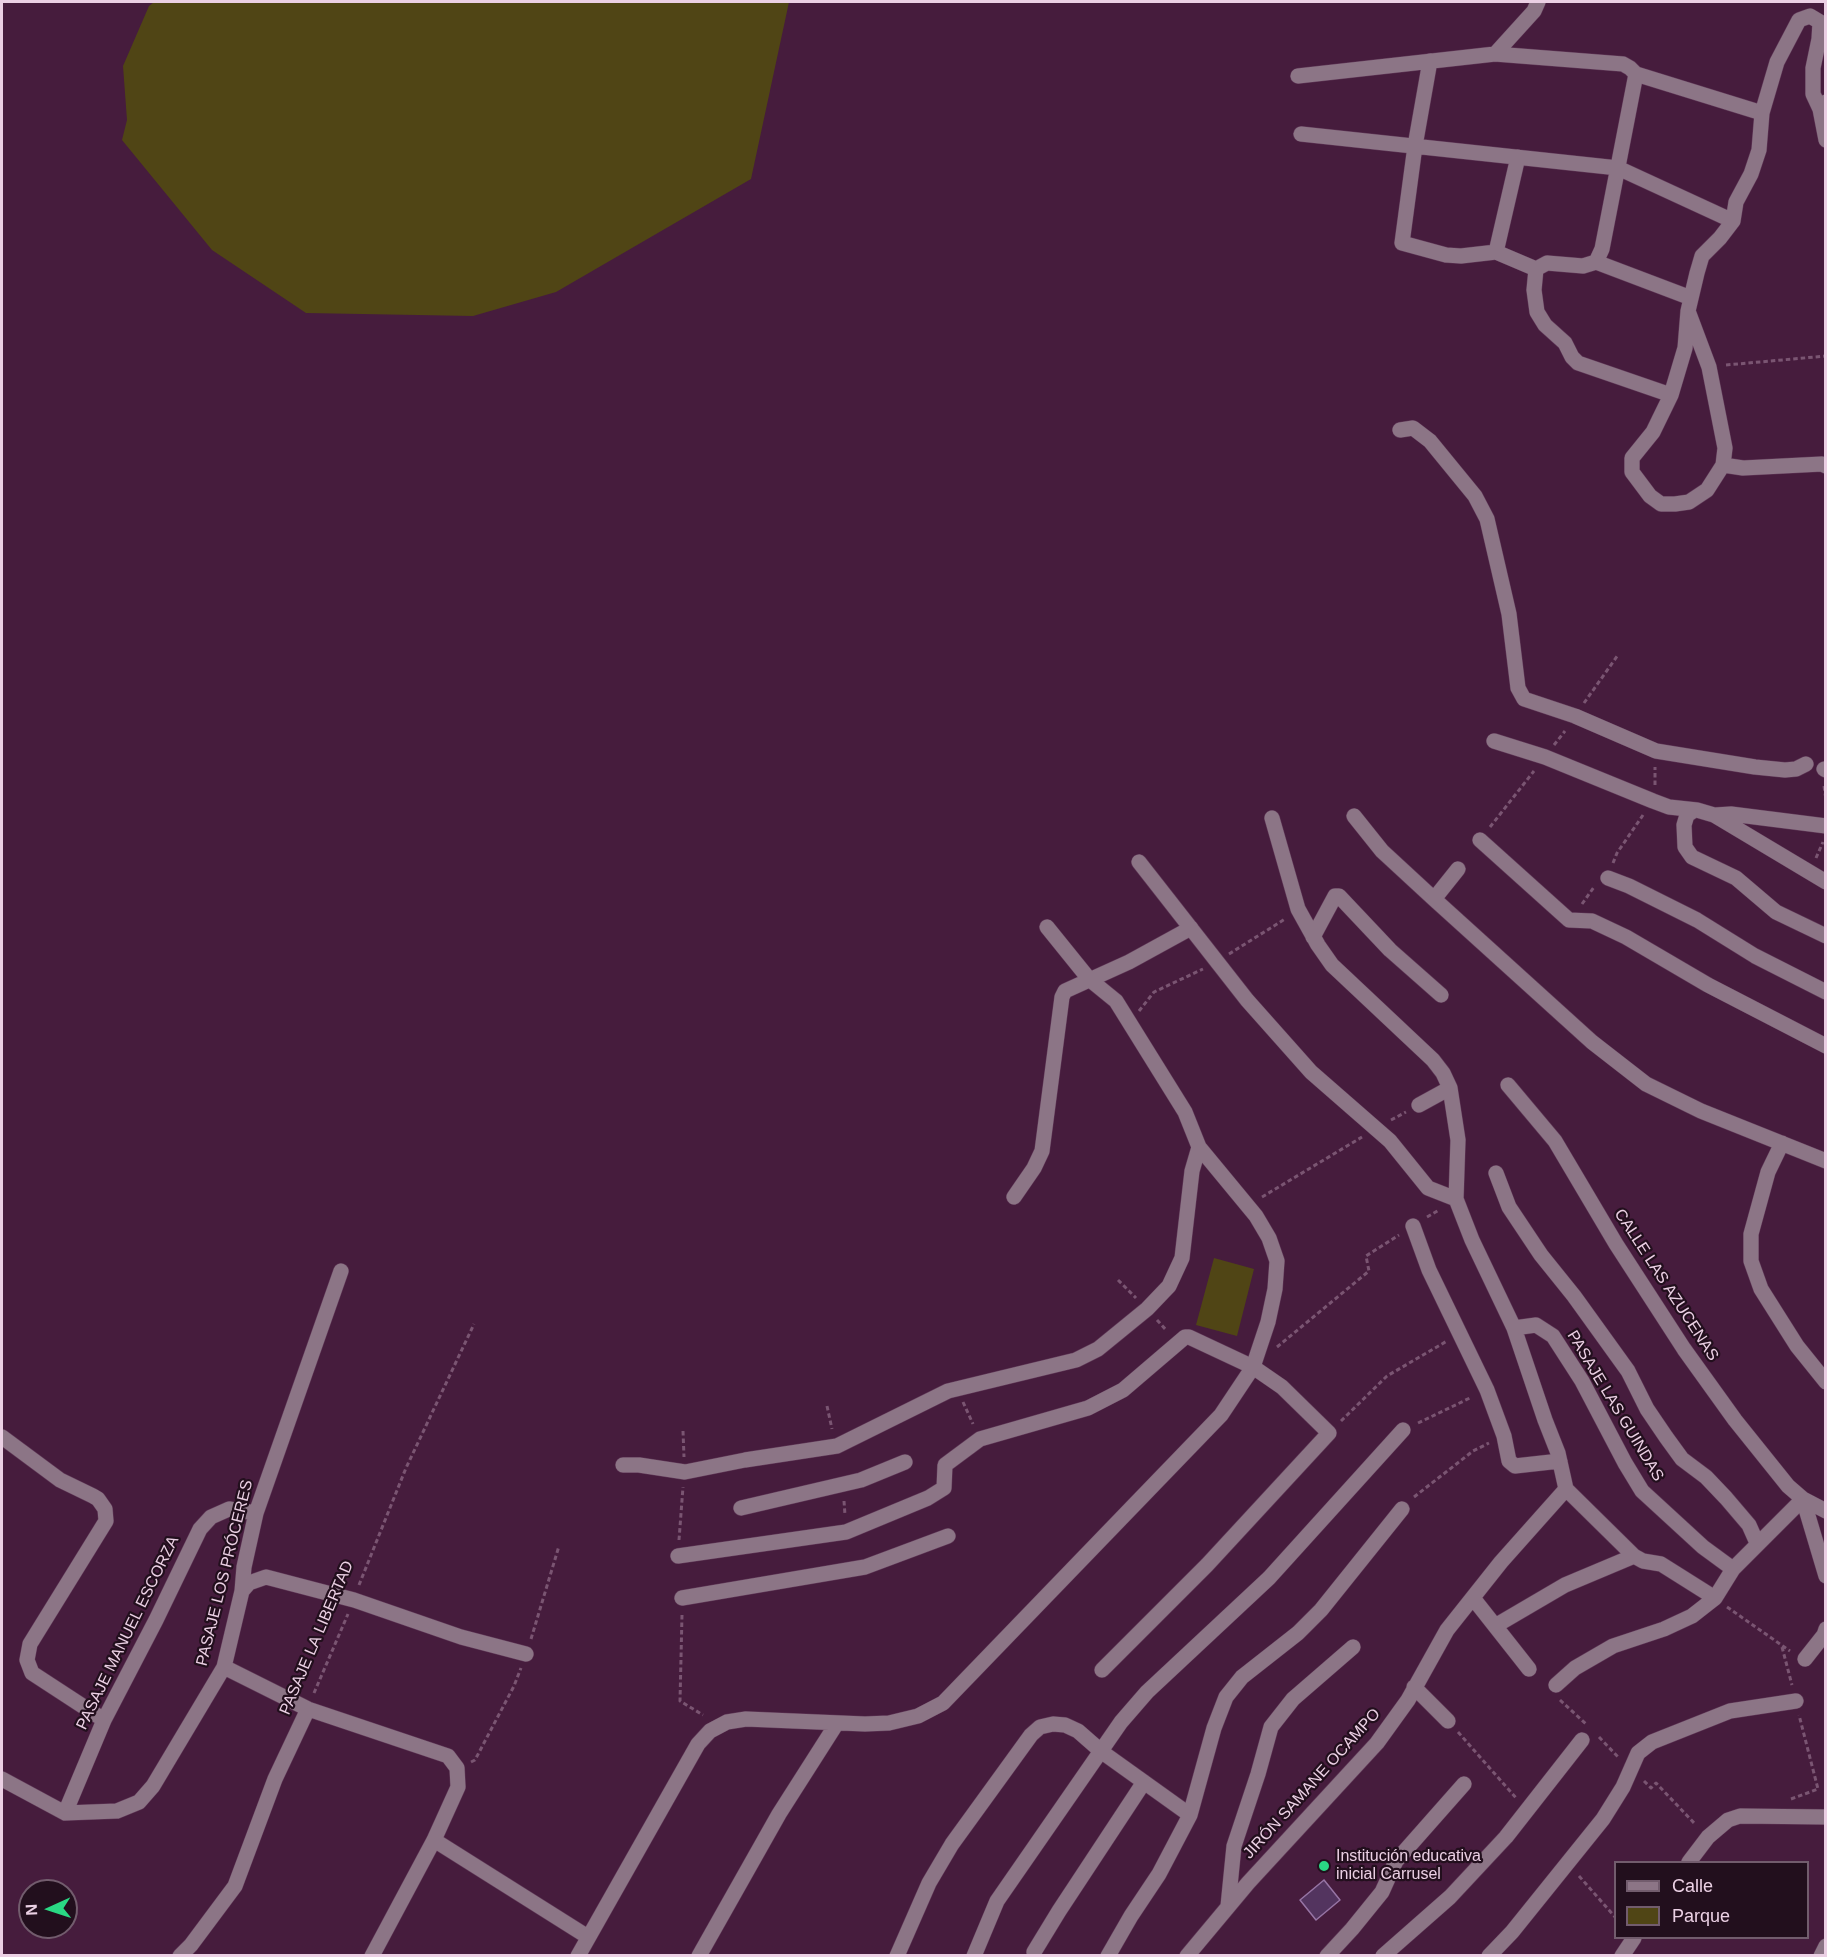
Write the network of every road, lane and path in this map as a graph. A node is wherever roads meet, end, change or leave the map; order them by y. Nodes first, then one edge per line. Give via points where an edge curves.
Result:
1 (1538, 2) edge
2 (1823, 22) edge
3 (1495, 54) junction
4 (1430, 61) junction
5 (1636, 74) junction
6 (1298, 75) dead end
7 (1823, 106) edge
8 (1762, 113) junction
9 (1301, 134) dead end
10 (1826, 140) edge
11 (1415, 146) junction
12 (1518, 157) junction
13 (1618, 168) junction
14 (1733, 221) junction
15 (1496, 252) junction
16 (1596, 262) junction
17 (1536, 269) junction
18 (1690, 305) junction
19 (1826, 356) edge
20 (1709, 367) junction
21 (1671, 395) junction
22 (1400, 430) dead end
23 (1723, 465) junction
24 (1826, 466) edge
25 (1494, 741) dead end
26 (1656, 751) junction
27 (1806, 764) dead end
28 (1653, 801) junction
29 (1693, 811) junction
30 (1714, 815) junction
31 (1354, 816) dead end
32 (1272, 818) dead end
33 (1826, 826) edge
34 (1826, 835) edge
35 (1480, 840) dead end
36 (1139, 862) dead end
37 (1458, 869) dead end
38 (1810, 874) junction
39 (1608, 878) junction
40 (1826, 882) edge
41 (1434, 899) junction
42 (1569, 920) junction
43 (1047, 927) dead end
44 (1191, 928) junction
45 (1826, 936) edge
46 (1312, 937) junction
47 (1089, 979) junction
48 (1826, 992) edge
49 (1441, 995) dead end
50 (1826, 1046) edge
51 (1508, 1085) dead end
52 (1450, 1088) junction
53 (1419, 1105) joint
54 (1376, 1128) junction
55 (1782, 1143) junction
56 (1198, 1147) junction
57 (1826, 1161) edge
58 (1496, 1173) dead end
59 (1014, 1197) dead end
60 (1456, 1199) junction
61 (1248, 1206) junction
62 (1413, 1226) junction
63 (341, 1271) dead end
64 (474, 1324) dead end
65 (1514, 1328) junction
66 (1459, 1334) junction
67 (1253, 1367) junction
68 (1826, 1382) edge
69 (957, 1389) junction
70 (1487, 1390) junction
71 (1403, 1430) joint
72 (683, 1431) dead end
73 (1329, 1433) junction
74 (1504, 1436) junction
75 (2, 1437) edge
76 (980, 1439) junction
77 (1560, 1461) junction
78 (905, 1462) dead end
79 (623, 1465) dead end
80 (685, 1473) junction
81 (1566, 1489) junction
82 (1803, 1499) junction
83 (741, 1508) dead end
84 (1402, 1509) joint
85 (1826, 1511) edge
86 (256, 1513) junction
87 (948, 1536) dead end
88 (1757, 1543) junction
89 (678, 1556) joint
90 (1634, 1556) junction
91 (1733, 1569) junction
92 (1826, 1576) edge
93 (242, 1591) junction
94 (682, 1598) joint
95 (1473, 1598) junction
96 (1715, 1598) junction
97 (354, 1600) junction
98 (1496, 1626) junction
99 (1826, 1629) edge
100 (1353, 1647) dead end
101 (526, 1654) dead end
102 (1805, 1659) joint
103 (224, 1667) junction
104 (1530, 1669) dead end
105 (1102, 1670) dead end
106 (1556, 1685) dead end
107 (1414, 1687) junction
108 (1796, 1701) dead end
109 (308, 1709) junction
110 (104, 1720) junction
111 (1448, 1721) joint
112 (727, 1722) junction
113 (837, 1723) junction
114 (1582, 1740) dead end
115 (1102, 1752) junction
116 (2, 1779) edge
117 (1144, 1782) junction
118 (1464, 1784) dead end
119 (1527, 1809) junction
120 (65, 1813) junction
121 (1190, 1815) junction
122 (1826, 1817) edge
123 (434, 1840) junction
124 (1690, 1861) edge
125 (1567, 1863) junction
126 (1228, 1906) junction
127 (1614, 1916) edge
128 (588, 1937) junction
129 (1633, 1939) edge
130 (1826, 1946) edge
131 (1034, 1952) dead end
132 (180, 1956) edge
133 (372, 1956) edge
134 (578, 1956) edge
135 (699, 1956) edge
136 (897, 1956) edge
137 (974, 1956) edge
138 (1108, 1956) edge
139 (1187, 1956) edge
140 (1327, 1956) edge
141 (1383, 1956) edge
142 (1489, 1956) edge
143 (1622, 1956) edge
144 (1821, 1956) edge

1 - 3 street
2 - 7 street via 1813,68 1813,94
2 - 8 street via 1810,16 1799,20 1777,62
3 - 4 street
3 - 5 street via 1623,64
4 - 6 street
4 - 11 street
5 - 8 street
5 - 13 street
7 - 10 street
8 - 14 street via 1759,150 1736,202
9 - 11 street
11 - 12 street
11 - 15 street via 1402,243 1446,255
12 - 13 street
12 - 15 street
13 - 14 street
13 - 16 street
14 - 18 street via 1702,256
15 - 17 street
16 - 17 street via 1583,266 1547,263
16 - 18 street
17 - 21 street via 1537,312 1578,363
18 - 20 street
18 - 21 street via 1685,348
19 - 20 path
20 - 23 street via 1725,448
21 - 23 street via 1653,432 1632,458 1632,472 1650,496 1661,504 1674,504 1689,501 1707,490
22 - 26 street via 1413,428 1430,441 1475,496 1487,519 1509,614 1518,688 1524,699
23 - 24 street
25 - 28 street via 1545,757
26 - 27 street via 1765,768 1796,769
26 - 28 path
28 - 29 street
28 - 39 path via 1617,853
29 - 30 street
29 - 45 street via 1684,825 1685,847 1692,857 1736,879 1776,912
30 - 33 street
30 - 38 street
31 - 41 street via 1383,851
32 - 46 street via 1298,909
34 - 38 path
35 - 42 street
36 - 44 street
37 - 41 street
38 - 40 street
39 - 42 path via 1597,884
39 - 48 street via 1697,920 1755,956
41 - 55 street via 1592,1042 1646,1083 1701,1111
42 - 50 street via 1592,921 1626,937 1708,986
43 - 47 street
44 - 47 street
44 - 54 street via 1246,1000 1311,1072
46 - 49 street via 1335,896 1339,896 1390,950
46 - 52 street via 1332,965 1433,1060
47 - 56 street via 1116,1001 1185,1112
47 - 59 street via 1065,991 1062,997 1042,1151
51 - 82 street, CALLE LAS AZUCENAS via 1555,1141 1684,1349 1735,1420
52 - 53 street
52 - 60 street via 1458,1140
53 - 54 path
54 - 60 street via 1428,1188
54 - 61 path
55 - 57 street
55 - 68 street via 1768,1172 1751,1234 1751,1261 1761,1288 1797,1346
56 - 61 street
56 - 69 street via 1182,1258 1169,1286 1148,1309 1098,1349 1076,1360
58 - 88 street via 1509,1207 1628,1371 1666,1437 1682,1459 1726,1498 1749,1525
60 - 62 path
60 - 65 street
61 - 67 street via 1269,1238 1277,1261 1273,1300
62 - 66 street
62 - 67 path via 1366,1256 1369,1272
63 - 86 street, PASAJE LOS PRÓCERES
64 - 97 path, PASAJE LA LIBERTAD via 406,1468
65 - 77 street
65 - 91 street, PASAJE LAS GUINDAS via 1536,1325 1553,1336 1642,1491
66 - 70 street
66 - 73 path via 1387,1376
67 - 73 street via 1282,1387
67 - 76 street via 1187,1337 1123,1390 1088,1408
67 - 113 street via 1221,1414 943,1703 918,1716 889,1723
69 - 76 path
69 - 80 street via 837,1446
70 - 71 path
70 - 74 street
71 - 115 street via 1269,1578 1147,1692
72 - 80 path
73 - 105 street via 1207,1565
74 - 77 street via 1509,1461 1515,1466
74 - 84 path via 1473,1451
75 - 110 street via 50,1474 98,1499 105,1509 106,1521 30,1644 27,1660 32,1673
76 - 89 street via 945,1465 944,1488 846,1532
77 - 81 street
78 - 83 street via 861,1480
79 - 80 street
80 - 89 path
81 - 90 street
81 - 95 street, JIRÓN SAMANE OCAMPO
82 - 85 street
82 - 88 street
82 - 92 street
84 - 121 street via 1321,1610 1242,1677 1226,1697
86 - 93 street, PASAJE LOS PRÓCERES
86 - 110 street, PASAJE MANUEL ESCORZA via 229,1509 211,1517 200,1529
87 - 94 street via 865,1567
88 - 91 street
90 - 96 street via 1661,1564
90 - 98 street via 1565,1585
91 - 96 street
93 - 97 street via 249,1583 266,1577
93 - 103 street, PASAJE LOS PRÓCERES
94 - 112 path via 680,1701 700,1714
95 - 98 street
95 - 107 street, JIRÓN SAMANE OCAMPO via 1447,1630
96 - 102 path
96 - 106 street via 1692,1616 1613,1646 1575,1668
97 - 101 street
97 - 109 path, PASAJE LA LIBERTAD
98 - 104 street
99 - 102 street
100 - 126 street via 1293,1699 1271,1727 1234,1846
103 - 109 street
103 - 120 street, PASAJE LOS PRÓCERES via 153,1786 139,1802 117,1811
107 - 111 street
107 - 126 street, JIRÓN SAMANE OCAMPO via 1377,1743
108 - 125 street via 1730,1711 1652,1742 1638,1753 1603,1819
109 - 123 street via 448,1756 457,1768 458,1787
109 - 132 street, PASAJE LA LIBERTAD via 275,1779 235,1886
110 - 120 street, PASAJE MANUEL ESCORZA
111 - 119 path
112 - 113 street via 746,1719
112 - 128 street via 710,1731 698,1744
113 - 135 street via 779,1814
114 - 119 street
115 - 117 street
115 - 136 street via 1065,1725 1040,1727 952,1844 929,1883
115 - 137 street via 997,1901
116 - 120 street
117 - 121 street
117 - 131 street
118 - 140 street via 1396,1861 1382,1892
119 - 141 street via 1450,1897
121 - 138 street
122 - 124 street via 1740,1816 1728,1820 1708,1837
123 - 128 street
123 - 133 street
125 - 127 path
125 - 142 street
126 - 139 street, JIRÓN SAMANE OCAMPO
128 - 134 street
129 - 143 street
130 - 144 street

